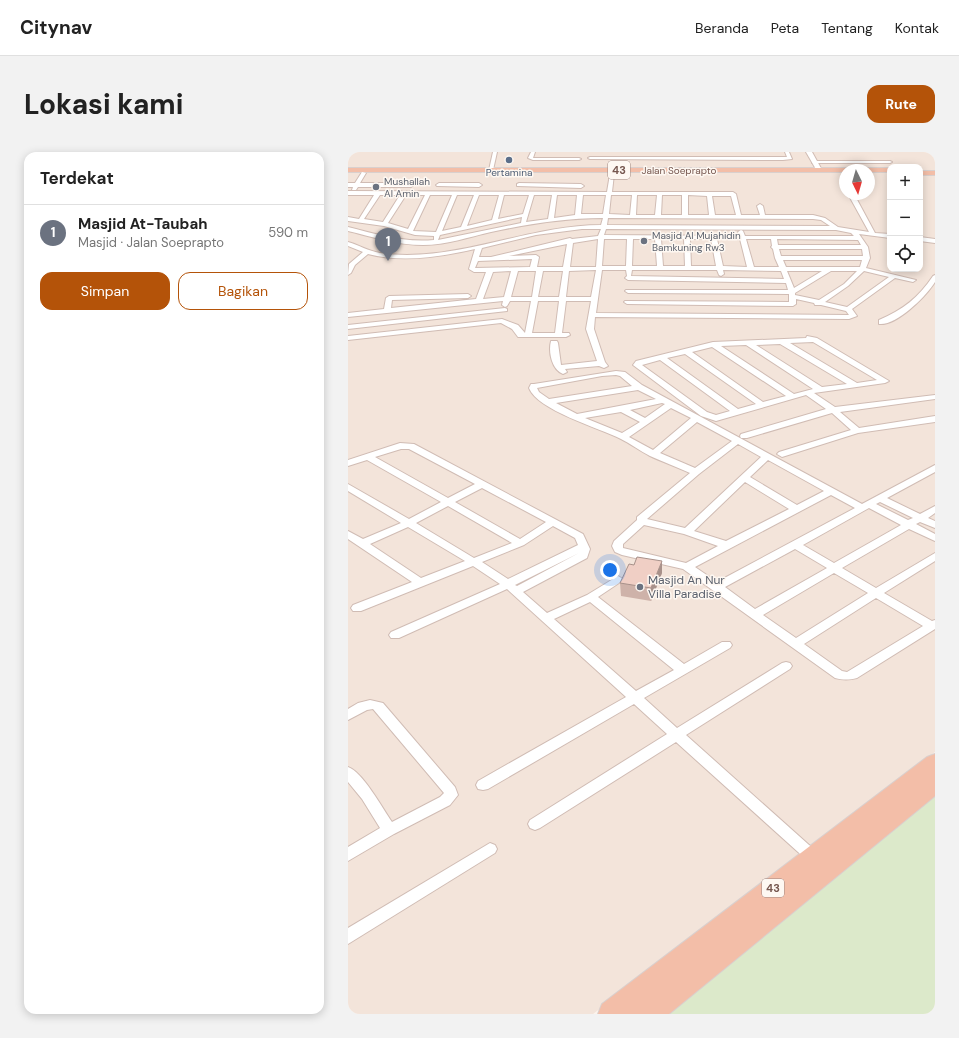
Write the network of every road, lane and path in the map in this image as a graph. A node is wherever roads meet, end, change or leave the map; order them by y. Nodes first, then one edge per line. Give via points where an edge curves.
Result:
1 (495, 152) edge
2 (532, 152) edge
3 (539, 152) edge
4 (581, 152) edge
5 (656, 152) edge
6 (663, 152) edge
7 (730, 152) edge
8 (787, 152) edge
9 (809, 152) edge
10 (819, 157) dead end
11 (854, 157) dead end
12 (886, 157) dead end
13 (590, 158) dead end
14 (732, 158) junction
15 (579, 159) junction
16 (655, 159) junction
17 (664, 159) junction
18 (814, 162) junction
19 (822, 162) junction
20 (840, 164) edge
21 (858, 164) edge
22 (889, 164) edge
23 (875, 166) edge
24 (887, 166) edge
25 (887, 167) edge
26 (839, 169) edge
27 (875, 169) edge
28 (348, 170) edge
29 (491, 170) junction
30 (574, 170) junction
31 (654, 170) junction
32 (666, 170) junction
33 (819, 170) junction
34 (828, 170) junction
35 (923, 171) edge
36 (348, 173) edge
37 (364, 173) junction
38 (887, 173) edge
39 (923, 173) edge
40 (935, 173) edge
41 (612, 174) junction
42 (839, 174) edge
43 (875, 174) edge
44 (348, 181) edge
45 (358, 183) junction
46 (348, 185) edge
47 (418, 185) dead end
48 (433, 185) dead end
49 (440, 185) junction
50 (486, 185) dead end
51 (516, 185) dead end
52 (586, 186) dead end
53 (601, 186) dead end
54 (609, 186) junction
55 (616, 186) dead end
56 (437, 192) junction
57 (350, 193) edge
58 (378, 193) junction
59 (404, 193) junction
60 (428, 193) junction
61 (455, 193) junction
62 (477, 193) junction
63 (502, 193) junction
64 (532, 193) junction
65 (555, 193) junction
66 (609, 193) junction
67 (635, 193) junction
68 (660, 193) junction
69 (580, 194) junction
70 (685, 194) junction
71 (709, 194) junction
72 (348, 198) edge
73 (854, 200) edge
74 (760, 206) dead end
75 (787, 208) dead end
76 (524, 215) junction
77 (578, 216) junction
78 (605, 216) junction
79 (633, 216) junction
80 (658, 216) junction
81 (685, 216) junction
82 (701, 216) junction
83 (712, 216) junction
84 (739, 217) junction
85 (763, 217) junction
86 (790, 217) junction
87 (348, 219) edge
88 (551, 219) junction
89 (361, 220) junction
90 (495, 220) junction
91 (386, 224) junction
92 (522, 224) junction
93 (604, 226) junction
94 (701, 226) junction
95 (464, 227) junction
96 (740, 227) junction
97 (348, 228) edge
98 (836, 228) junction
99 (410, 231) junction
100 (853, 232) junction
101 (438, 234) junction
102 (873, 234) junction
103 (887, 236) edge
104 (601, 237) junction
105 (630, 238) junction
106 (658, 238) junction
107 (687, 238) junction
108 (714, 238) junction
109 (742, 238) junction
110 (774, 238) junction
111 (860, 238) junction
112 (570, 240) junction
113 (923, 240) edge
114 (935, 241) edge
115 (434, 243) junction
116 (348, 244) edge
117 (479, 247) junction
118 (538, 247) junction
119 (774, 247) junction
120 (865, 247) junction
121 (367, 252) junction
122 (429, 256) junction
123 (536, 257) junction
124 (493, 258) junction
125 (778, 258) junction
126 (867, 258) junction
127 (475, 259) junction
128 (350, 263) edge
129 (629, 268) junction
130 (660, 268) junction
131 (688, 268) junction
132 (720, 268) junction
133 (566, 269) junction
134 (599, 269) junction
135 (751, 269) junction
136 (829, 269) junction
137 (864, 269) junction
138 (490, 270) junction
139 (515, 270) junction
140 (537, 270) junction
141 (782, 270) junction
142 (887, 271) edge
143 (895, 272) edge
144 (348, 273) edge
145 (935, 277) edge
146 (628, 278) junction
147 (721, 280) junction
148 (913, 280) dead end
149 (787, 281) junction
150 (628, 291) junction
151 (722, 291) junction
152 (793, 294) junction
153 (480, 298) junction
154 (506, 299) junction
155 (535, 299) junction
156 (562, 299) junction
157 (593, 299) junction
158 (627, 302) junction
159 (822, 302) junction
160 (725, 303) junction
161 (793, 304) junction
162 (848, 309) junction
163 (505, 310) junction
164 (387, 311) junction
165 (350, 315) edge
166 (591, 315) junction
167 (626, 315) junction
168 (726, 316) junction
169 (502, 321) junction
170 (882, 322) dead end
171 (349, 326) edge
172 (528, 336) junction
173 (350, 338) edge
174 (784, 342) junction
175 (554, 343) dead end
176 (748, 343) junction
177 (713, 344) junction
178 (686, 351) junction
179 (661, 357) junction
180 (855, 385) junction
181 (639, 387) junction
182 (821, 390) junction
183 (807, 392) junction
184 (792, 396) junction
185 (935, 396) edge
186 (546, 402) junction
187 (667, 402) junction
188 (762, 405) junction
189 (622, 409) junction
190 (833, 410) junction
191 (736, 412) junction
192 (576, 417) junction
193 (696, 418) junction
194 (935, 419) edge
195 (645, 420) junction
196 (857, 431) junction
197 (623, 437) junction
198 (740, 438) junction
199 (654, 454) junction
200 (782, 454) dead end
201 (367, 456) junction
202 (767, 456) junction
203 (348, 463) edge
204 (935, 468) edge
205 (696, 472) junction
206 (744, 478) junction
207 (482, 484) junction
208 (348, 487) edge
209 (831, 491) junction
210 (880, 498) junction
211 (448, 503) junction
212 (864, 506) junction
213 (797, 509) junction
214 (935, 509) edge
215 (920, 518) junction
216 (642, 521) junction
217 (553, 522) junction
218 (409, 523) junction
219 (908, 525) junction
220 (935, 525) edge
221 (687, 532) junction
222 (348, 534) edge
223 (935, 538) edge
224 (362, 543) junction
225 (520, 543) junction
226 (727, 545) junction
227 (796, 545) junction
228 (935, 556) edge
229 (474, 562) junction
230 (687, 567) junction
231 (836, 568) junction
232 (618, 580) dead end
233 (421, 583) junction
234 (512, 587) junction
235 (717, 587) junction
236 (878, 592) junction
237 (591, 597) junction
238 (357, 608) dead end
239 (754, 615) junction
240 (545, 618) junction
241 (933, 625) edge
242 (395, 634) dead end
243 (795, 644) junction
244 (726, 645) dead end
245 (786, 666) dead end
246 (683, 670) junction
247 (635, 698) junction
248 (348, 714) edge
249 (678, 735) junction
250 (935, 763) edge
251 (348, 772) edge
252 (935, 783) edge
253 (483, 785) dead end
254 (535, 824) dead end
255 (389, 830) junction
256 (490, 849) dead end
257 (348, 855) edge
258 (813, 857) junction
259 (348, 937) edge
260 (612, 1014) edge
261 (647, 1014) edge

1 - 29 street
2 - 3 street
2 - 15 street via 530,158 533,159
4 - 15 street
5 - 16 street
6 - 17 street
7 - 14 street
8 - 14 street via 789,158
9 - 18 street
10 - 19 street
11 - 21 street
12 - 22 street
13 - 16 street
14 - 17 street
15 - 30 street
16 - 17 street
16 - 31 street
17 - 32 street
18 - 19 street
18 - 33 street
19 - 20 street
19 - 34 street
23 - 24 street
25 - 27 highway, Jalan Soeprapto / 43
26 - 34 highway, Jalan Soeprapto / 43
28 - 29 highway, Jalan Soeprapto / 43
29 - 30 highway, Jalan Soeprapto / 43
30 - 31 highway, Jalan Soeprapto / 43
31 - 32 highway, Jalan Soeprapto / 43
32 - 33 highway, Jalan Soeprapto / 43
33 - 34 highway, Jalan Soeprapto / 43
35 - 40 highway
36 - 37 highway, Jalan Soeprapto / 43
37 - 41 highway, Jalan Soeprapto / 43
37 - 45 street
38 - 43 highway
39 - 40 highway
41 - 42 highway, Jalan Soeprapto / 43
41 - 54 street
44 - 45 street
45 - 46 street
45 - 47 street
45 - 57 street
48 - 49 street
49 - 50 street
49 - 56 street
51 - 52 street
53 - 54 street
54 - 55 street
54 - 66 street
56 - 60 street
56 - 61 street
57 - 58 street
57 - 72 street
58 - 59 street
58 - 89 street
59 - 60 street
59 - 91 street
60 - 99 street
61 - 62 street
61 - 101 street
62 - 63 street
62 - 95 street
63 - 64 street
63 - 90 street
64 - 65 street
64 - 76 street
65 - 69 street
65 - 88 street
66 - 67 street
66 - 69 street
66 - 78 street
67 - 68 street
67 - 79 street
68 - 70 street
68 - 80 street
69 - 77 street
70 - 71 street
70 - 81 street
71 - 83 street
71 - 84 street via 734,194
73 - 102 street
74 - 85 street
75 - 86 street
76 - 90 street
76 - 92 street
77 - 78 street
77 - 88 street
78 - 79 street
78 - 93 street
79 - 80 street
80 - 81 street
81 - 82 street
82 - 83 street
82 - 94 street
83 - 84 street
84 - 85 street
85 - 86 street
86 - 98 street via 821,218
87 - 89 street
88 - 92 street
89 - 91 street
90 - 95 street
91 - 99 street
92 - 115 street
93 - 94 street
93 - 104 street
93 - 117 street via 563,229
94 - 96 street
95 - 101 street
96 - 98 street
96 - 109 street
97 - 115 street via 396,241
98 - 100 street
99 - 101 street
100 - 102 street
100 - 111 street
101 - 115 street
102 - 103 street
104 - 105 street
104 - 112 street
104 - 134 street
105 - 106 street
105 - 129 street
106 - 107 street
106 - 130 street
107 - 108 street
107 - 131 street
108 - 109 street
108 - 132 street
109 - 110 street
109 - 135 street
110 - 111 street
110 - 119 street
111 - 120 street
112 - 118 street
112 - 133 street
113 - 114 street
115 - 122 street
116 - 121 street
117 - 122 street
117 - 127 street
118 - 123 street
118 - 124 street
119 - 120 street
119 - 125 street
120 - 126 street
121 - 122 street via 393,256
121 - 128 street
123 - 124 street
123 - 140 street
124 - 127 street
125 - 126 street
125 - 141 street
126 - 137 street
127 - 138 street via 473,270
128 - 144 street
129 - 130 street
129 - 134 street
129 - 146 street
130 - 131 street
131 - 132 street
132 - 135 street
132 - 147 street
133 - 134 street
133 - 140 street
133 - 156 street
134 - 157 street
135 - 141 street
136 - 137 street
136 - 141 street
136 - 152 street
137 - 142 street
137 - 159 street
138 - 139 street
138 - 153 street
139 - 140 street
139 - 154 street
140 - 155 street
141 - 149 street
143 - 148 street
143 - 162 street
145 - 170 street via 917,303
146 - 147 street
146 - 150 street
147 - 149 street
147 - 151 street
149 - 152 street
150 - 151 street
150 - 158 street
151 - 152 street
151 - 160 street
152 - 159 street
152 - 161 street
153 - 154 street
153 - 164 street
153 - 164 street via 389,298
154 - 155 street
154 - 163 street
155 - 156 street
155 - 172 street
156 - 157 street
156 - 172 street via 562,335
157 - 166 street
158 - 160 street
158 - 167 street
159 - 161 street via 815,305
159 - 162 street
160 - 161 street
160 - 168 street
162 - 168 street via 853,317
163 - 169 street
163 - 171 street
164 - 165 street
165 - 171 street
166 - 167 street
166 - 175 street via 590,329 602,364 562,370 556,363
167 - 168 street
169 - 172 street via 515,327 520,334
169 - 173 street
171 - 173 street
174 - 176 street
174 - 180 street
174 - 180 street via 812,339 885,381
176 - 177 street
176 - 182 street
177 - 178 street
177 - 184 street
178 - 179 street
178 - 188 street
179 - 191 street
179 - 191 street via 638,365 704,414 716,418
180 - 182 street
181 - 186 street
181 - 186 street via 622,374 616,373 534,386 535,393
181 - 187 street
182 - 183 street
183 - 184 street
183 - 190 street
184 - 188 street
185 - 190 street
186 - 192 street
187 - 189 street
187 - 193 street
187 - 195 street
188 - 191 street
189 - 192 street
189 - 195 street
190 - 196 street
190 - 198 street
192 - 197 street
193 - 198 street
193 - 199 street
194 - 196 street
195 - 197 street
196 - 200 street
197 - 199 street
198 - 202 street
198 - 205 street
199 - 205 street
201 - 203 street
201 - 207 street via 409,445
201 - 211 street
202 - 206 street
202 - 209 street
204 - 210 street
205 - 216 street via 643,516
206 - 213 street
206 - 221 street
207 - 211 street
207 - 217 street
208 - 218 street
209 - 212 street
209 - 213 street
210 - 212 street
210 - 215 street
211 - 218 street
211 - 225 street
212 - 219 street
212 - 227 street
213 - 226 street
214 - 215 street
215 - 219 street
215 - 220 street
216 - 221 street
216 - 230 street via 618,543 619,550
217 - 225 street
217 - 234 street via 580,536 584,546
218 - 224 street
218 - 229 street
219 - 223 street
219 - 231 street
221 - 226 street
222 - 224 street
224 - 233 street
225 - 229 street
226 - 230 street
227 - 231 street
227 - 235 street
228 - 236 street
229 - 233 street
229 - 234 street
230 - 235 street
231 - 236 street
231 - 239 street
232 - 237 street
233 - 238 street
234 - 240 street
234 - 242 street
235 - 239 street
236 - 241 street
236 - 243 street
237 - 240 street
237 - 246 street
239 - 243 street
240 - 247 street
241 - 243 street via 853,675 847,676 840,675
244 - 246 street
245 - 249 street
246 - 247 street
247 - 249 street
247 - 253 street
248 - 255 street via 362,706 378,706 450,791 451,795 444,801
249 - 254 street
249 - 258 street
250 - 258 highway, 43
251 - 255 street via 367,795
252 - 261 highway, 43
255 - 257 street
256 - 259 street
258 - 260 highway, 43

